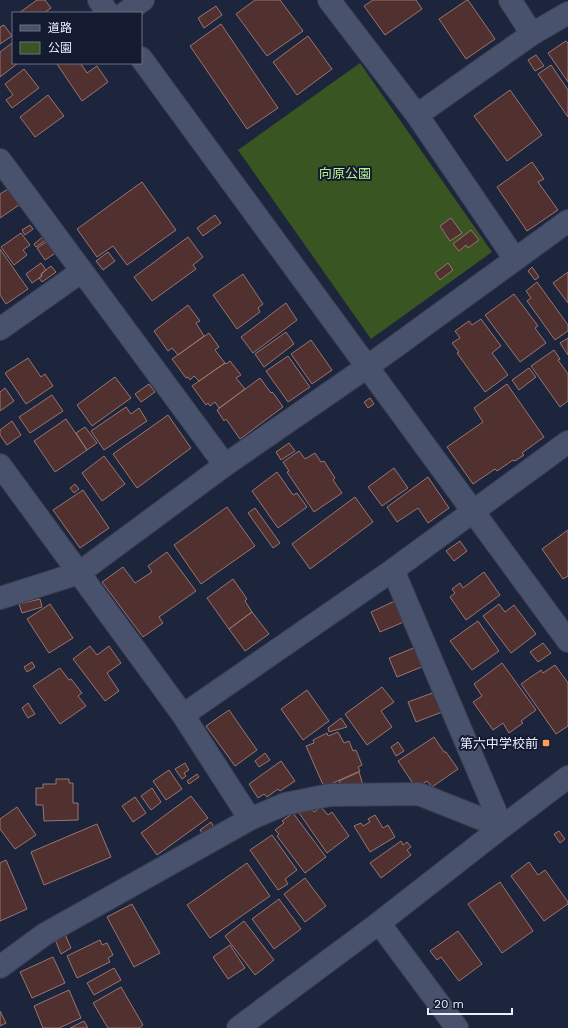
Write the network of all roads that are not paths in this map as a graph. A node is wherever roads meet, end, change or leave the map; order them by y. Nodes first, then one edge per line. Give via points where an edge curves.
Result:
1 (99, 0) edge
2 (143, 0) edge
3 (329, 0) edge
4 (510, 0) edge
5 (107, 12) edge
6 (126, 12) edge
7 (568, 13) edge
8 (532, 34) junction
9 (142, 59) edge
10 (417, 115) junction
11 (0, 160) edge
12 (568, 221) edge
13 (514, 259) junction
14 (82, 271) junction
15 (0, 329) edge
16 (367, 367) junction
17 (568, 442) edge
18 (0, 465) edge
19 (225, 465) junction
20 (473, 511) junction
21 (393, 570) junction
22 (79, 573) junction
23 (0, 598) edge
24 (568, 641) edge
25 (182, 715) junction
26 (568, 778) edge
27 (250, 819) junction
28 (502, 827) junction
29 (379, 923) junction
30 (0, 967) edge
31 (238, 1028) edge
32 (457, 1028) edge

1 - 5 street
2 - 6 street
3 - 10 street
4 - 8 street
7 - 8 street
8 - 10 street
9 - 16 street
10 - 13 street
11 - 14 street
12 - 13 street
13 - 16 street
14 - 15 street
14 - 19 street
16 - 19 street
16 - 20 street
17 - 20 street
18 - 22 street
19 - 22 street
20 - 21 street
20 - 24 street
21 - 25 street
21 - 28 street
22 - 23 street
22 - 25 street
25 - 27 street
26 - 28 street
27 - 28 street via 285,804 330,795 419,794
27 - 30 street via 45,934
28 - 29 street
29 - 31 street
29 - 32 street

